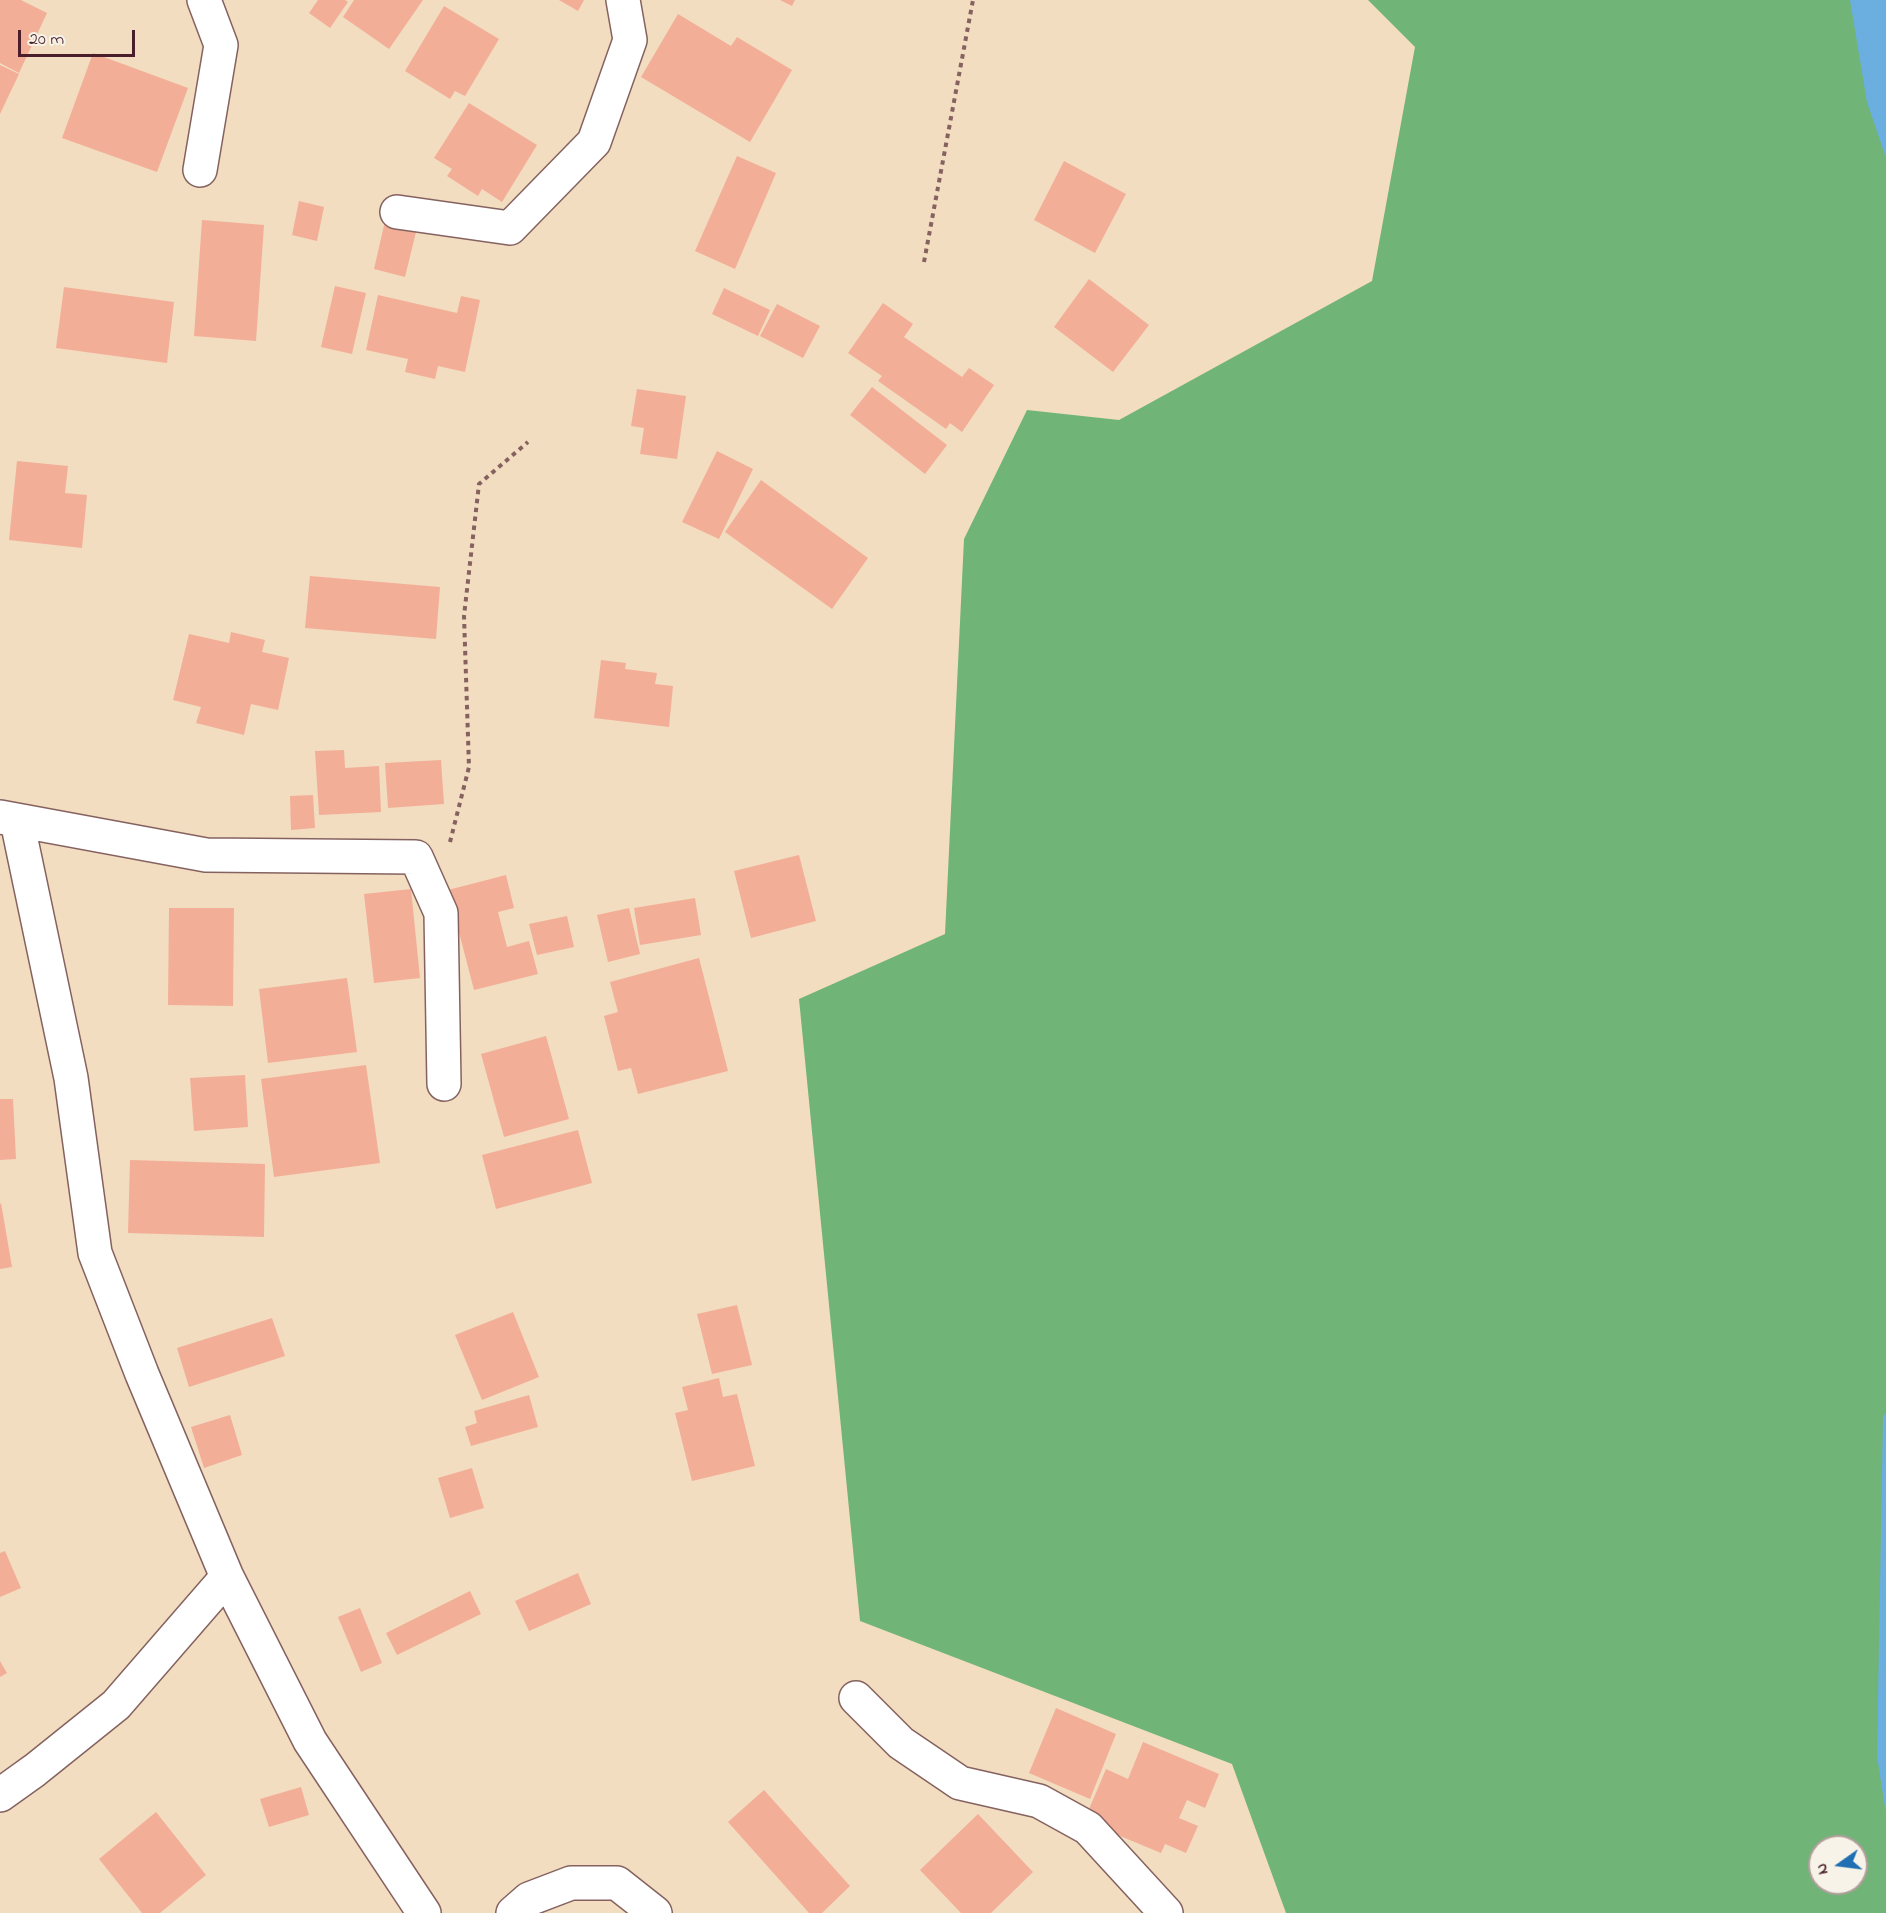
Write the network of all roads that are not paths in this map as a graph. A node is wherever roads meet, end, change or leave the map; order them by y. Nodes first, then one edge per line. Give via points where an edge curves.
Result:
1 (204, 0) edge
2 (623, 0) edge
3 (200, 170) dead end
4 (397, 213) dead end
5 (9, 819) edge
6 (444, 1084) dead end
7 (227, 1577) junction
8 (856, 1698) dead end
9 (0, 1795) edge
10 (424, 1913) edge
11 (513, 1913) edge
12 (655, 1913) edge
13 (1166, 1913) edge

1 - 3 street via 221,45
2 - 4 street via 630,40 594,142 510,228
5 - 6 street via 206,855 416,857 441,913
5 - 7 street via 71,1078 95,1252
7 - 9 street via 116,1706
7 - 10 street via 310,1741
8 - 13 street via 902,1743 960,1783 1039,1801 1088,1828
11 - 12 street via 529,1899 571,1883 617,1883

